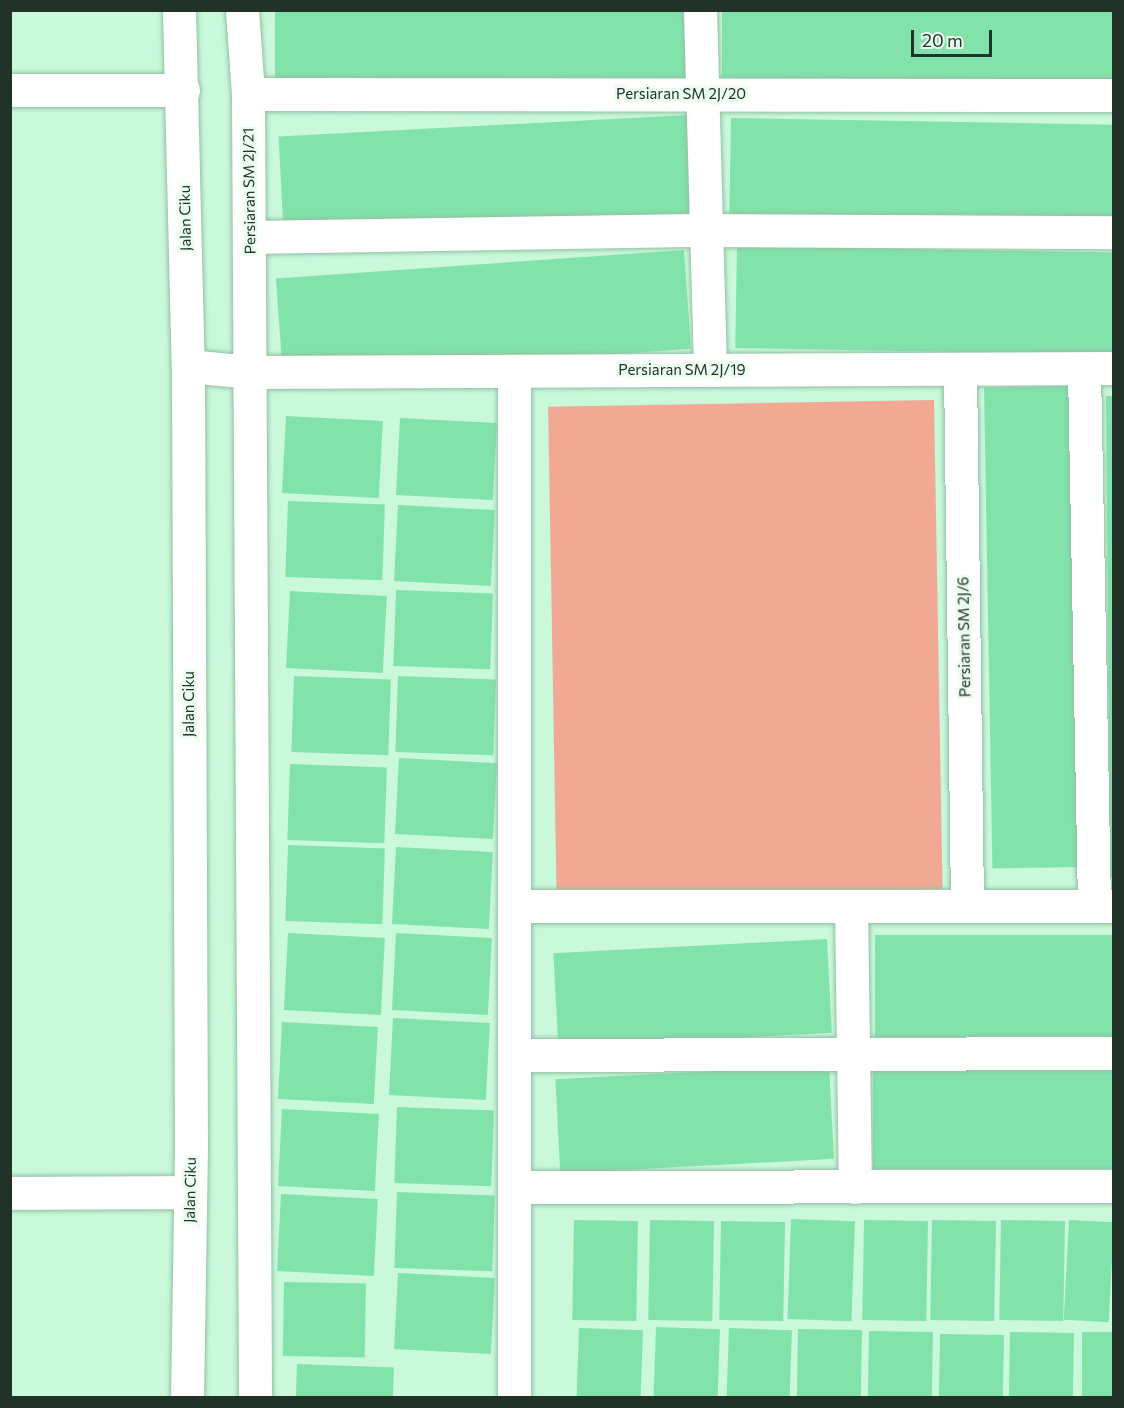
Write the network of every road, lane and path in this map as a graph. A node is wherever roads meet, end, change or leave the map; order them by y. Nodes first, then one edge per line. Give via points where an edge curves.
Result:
1 (180, 10) edge
2 (242, 10) edge
3 (700, 10) edge
4 (10, 90) edge
5 (183, 90) junction
6 (248, 94) junction
7 (703, 94) junction
8 (1113, 95) edge
9 (707, 230) junction
10 (1113, 231) edge
11 (249, 237) junction
12 (188, 366) junction
13 (1099, 368) edge
14 (960, 369) junction
15 (710, 370) junction
16 (514, 371) junction
17 (250, 372) junction
18 (514, 906) junction
19 (850, 906) junction
20 (967, 906) junction
21 (1104, 906) edge
22 (1113, 1053) edge
23 (852, 1054) junction
24 (514, 1056) junction
25 (1113, 1186) edge
26 (514, 1187) junction
27 (855, 1187) junction
28 (190, 1192) junction
29 (10, 1193) edge
30 (186, 1398) edge
31 (255, 1398) edge
32 (514, 1398) edge

1 - 5 street, Jalan Ciku
2 - 6 street, Persiaran SM 2J/21
3 - 7 street
4 - 5 street
5 - 12 street, Jalan Ciku
6 - 7 street, Persiaran SM 2J/20
6 - 11 street, Persiaran SM 2J/21
7 - 8 street, Persiaran SM 2J/20
7 - 9 street
9 - 10 street
9 - 11 street
9 - 15 street
11 - 17 street, Persiaran SM 2J/21
12 - 17 street, Persiaran SM 2J/19
12 - 28 street, Jalan Ciku
13 - 14 street, Persiaran SM 2J/19
13 - 21 street
14 - 15 street, Persiaran SM 2J/19
14 - 20 street, Persiaran SM 2J/6
15 - 16 street, Persiaran SM 2J/19
16 - 17 street, Persiaran SM 2J/19
16 - 18 street
17 - 31 street, Persiaran SM 2J/21
18 - 19 street
18 - 24 street
19 - 20 street
19 - 23 street
20 - 21 street
22 - 23 street
23 - 24 street
23 - 27 street
24 - 26 street
25 - 27 street
26 - 27 street
26 - 32 street
28 - 29 street
28 - 30 street, Jalan Ciku

